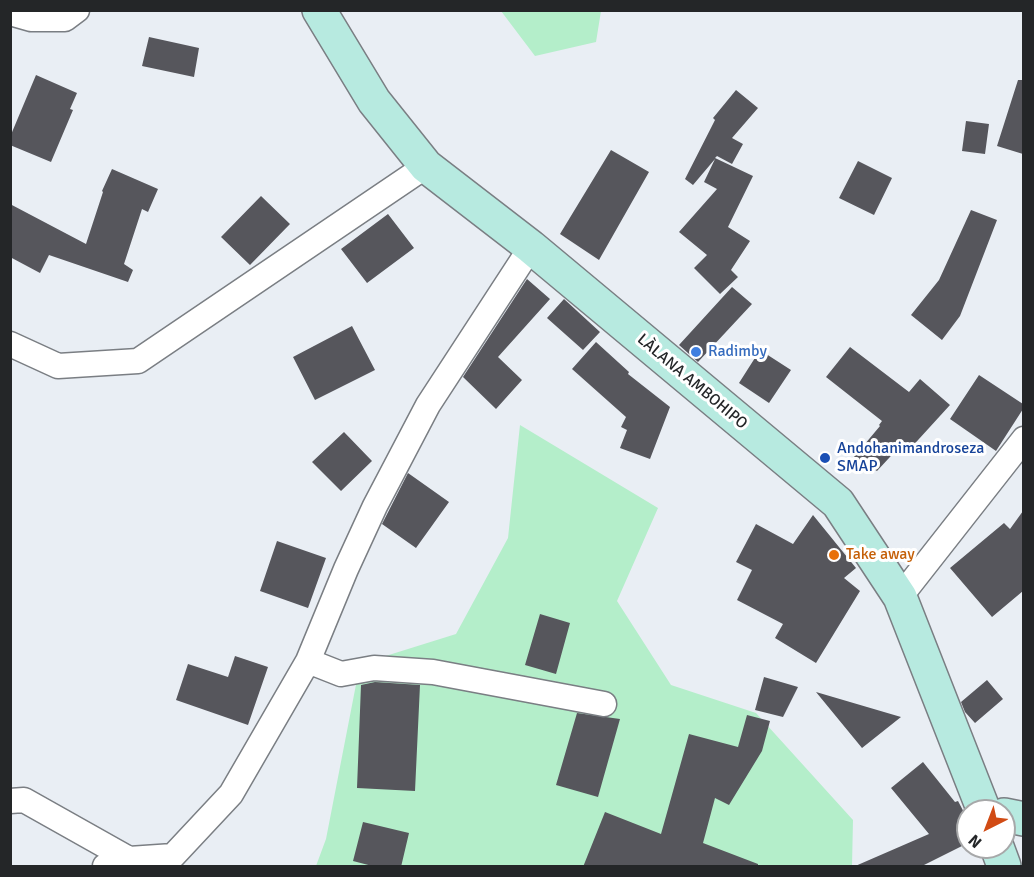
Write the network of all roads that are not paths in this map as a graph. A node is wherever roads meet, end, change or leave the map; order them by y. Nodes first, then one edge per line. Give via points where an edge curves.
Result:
1 (77, 10) edge
2 (319, 10) edge
3 (10, 13) edge
4 (426, 166) junction
5 (531, 248) junction
6 (10, 344) edge
7 (1023, 439) edge
8 (900, 597) junction
9 (308, 661) junction
10 (604, 704) dead end
11 (979, 799) edge
12 (10, 801) edge
13 (129, 859) junction
14 (105, 867) edge

1 - 3 street via 65,19 31,19
2 - 4 street, LÀLANA AMBOHIPO via 374,100
4 - 5 street, LÀLANA AMBOHIPO
4 - 6 street via 138,361 58,366
5 - 8 street, LÀLANA AMBOHIPO via 838,502
5 - 9 street via 428,405 375,506
7 - 8 street
8 - 11 street, LÀLANA AMBOHIPO
9 - 10 street via 341,674 374,668 433,672
9 - 13 street via 231,794 173,856
12 - 13 street via 24,800
13 - 14 street

